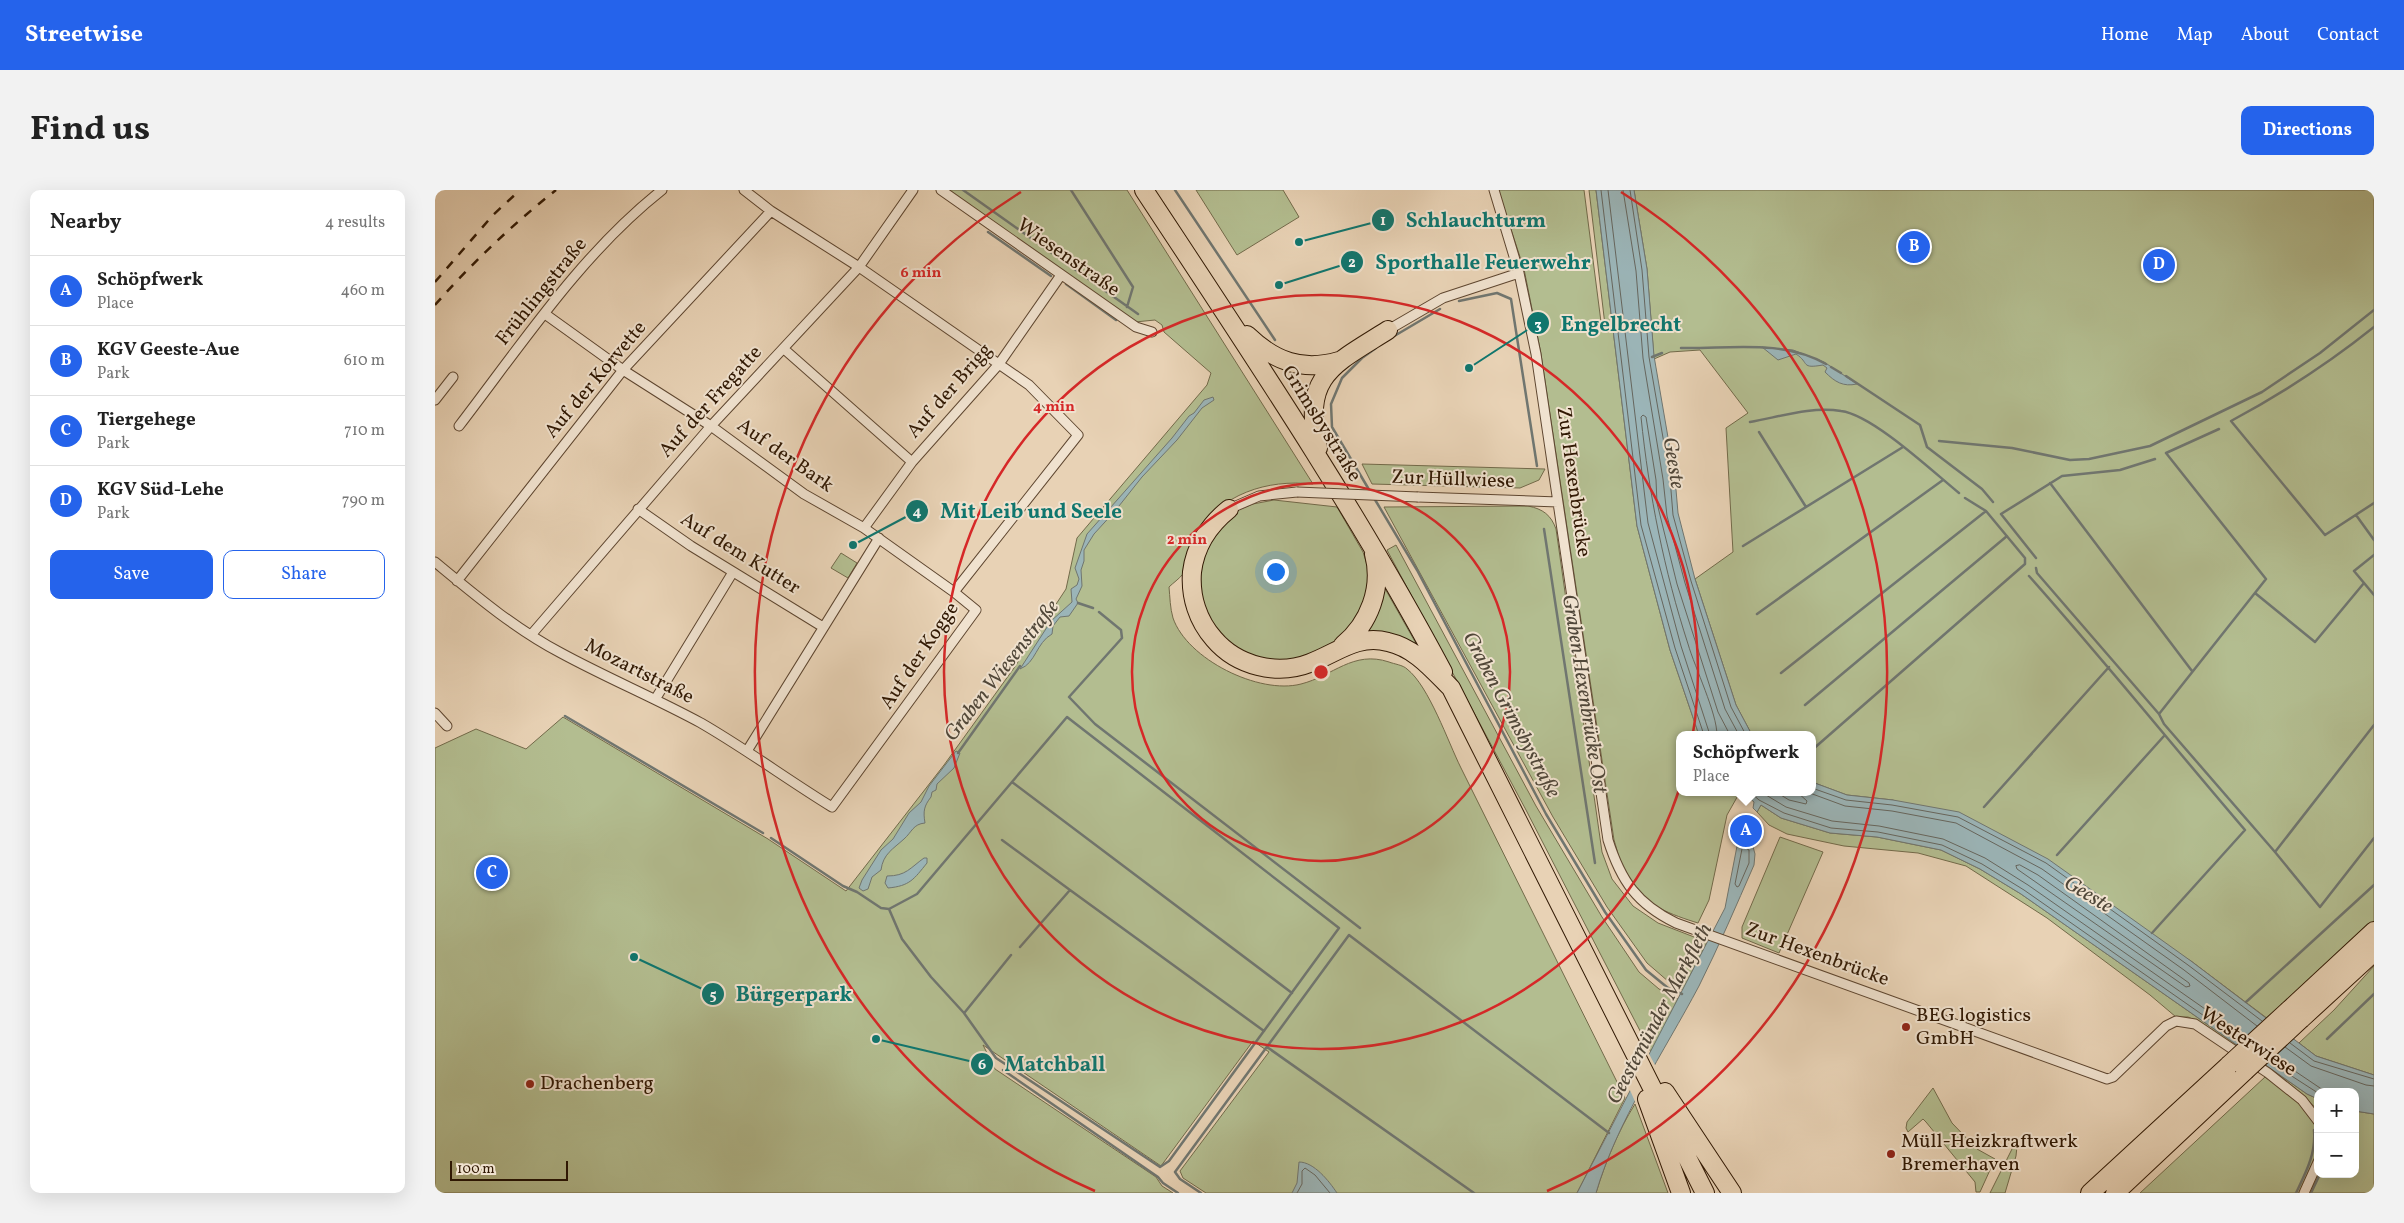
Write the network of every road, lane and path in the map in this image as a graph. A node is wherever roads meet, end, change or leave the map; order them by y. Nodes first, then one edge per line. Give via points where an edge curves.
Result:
1 (662, 190) edge
2 (744, 190) edge
3 (913, 190) edge
4 (941, 190) edge
5 (1144, 190) edge
6 (1494, 190) edge
7 (771, 211) junction
8 (859, 267) junction
9 (1519, 273) junction
10 (1061, 275) junction
11 (545, 314) junction
12 (1229, 318) junction
13 (1388, 330) joint
14 (1152, 332) dead end
15 (784, 349) junction
16 (1339, 361) junction
17 (999, 364) junction
18 (623, 370) junction
19 (453, 377) dead end
20 (435, 400) edge
21 (459, 426) dead end
22 (711, 426) junction
23 (1321, 461) junction
24 (912, 462) junction
25 (1558, 502) junction
26 (638, 509) junction
27 (1229, 509) joint
28 (863, 528) junction
29 (879, 538) junction
30 (1372, 546) junction
31 (435, 562) edge
32 (733, 572) junction
33 (457, 580) junction
34 (955, 592) junction
35 (823, 627) junction
36 (531, 635) junction
37 (1338, 648) junction
38 (1451, 688) junction
39 (656, 698) junction
40 (435, 713) edge
41 (447, 726) dead end
42 (747, 751) junction
43 (832, 807) joint
44 (2374, 931) edge
45 (2374, 952) edge
46 (2295, 1015) junction
47 (2176, 1021) joint
48 (2237, 1068) junction
49 (1653, 1089) junction
50 (2314, 1116) edge
51 (2146, 1165) junction
52 (2314, 1171) edge
53 (1681, 1193) edge
54 (1705, 1193) edge
55 (1732, 1193) edge
56 (2090, 1193) edge
57 (2115, 1193) edge
58 (2125, 1193) edge
59 (2304, 1193) edge

1 - 11 street, Frühlingstraße via 603,243
2 - 7 street
3 - 8 street, Auf der Fregatte
4 - 10 street, Wiesenstraße
5 - 12 highway, Grimsbystraße
6 - 9 street, Zur Hexenbrücke
7 - 8 street
7 - 18 street, Auf der Korvette
8 - 15 street, Auf der Fregatte
8 - 17 street
9 - 13 street via 1443,298
9 - 25 street, Zur Hexenbrücke via 1536,354
10 - 14 street, Wiesenstraße via 1136,327
10 - 17 street, Auf der Brigg
11 - 18 street, Auf der Bark
11 - 21 street, Frühlingstraße
12 - 16 highway via 1258,346 1282,360 1308,366
12 - 23 highway, Grimsbystraße
13 - 16 highway
15 - 22 street, Auf der Fregatte
15 - 24 street
16 - 23 highway via 1322,380 1313,405 1313,426
17 - 24 street, Auf der Brigg
17 - 34 street, Auf der Kogge via 1029,385 1078,435
18 - 22 street, Auf der Bark
18 - 33 street, Auf der Korvette
19 - 20 street
22 - 26 street, Auf der Fregatte
22 - 28 street, Auf der Bark via 805,494
23 - 30 highway, Grimsbystraße
24 - 28 street, Auf der Brigg
25 - 27 street, Zur Hüllwiese, bridge via 1297,492 1259,496
25 - 47 street, Zur Hexenbrücke via 1608,840 1623,878 1645,905 1661,916 1705,933 2107,1079 2113,1077 2165,1026
26 - 32 street, Auf dem Kutter
26 - 36 street, Auf der Fregatte
27 - 37 highway via 1204,537 1193,566 1195,607 1210,634 1224,649 1242,660 1272,668 1303,666
28 - 29 street, Auf der Bark
29 - 34 street, Auf der Bark
29 - 35 street
30 - 37 highway via 1377,584 1370,609 1357,631
30 - 38 highway, Grimsbystraße
31 - 33 street, Mozartstraße
32 - 35 street, Auf dem Kutter
32 - 39 street
33 - 36 street, Mozartstraße
34 - 43 street, Auf der Kogge via 977,610
35 - 42 street
36 - 39 street, Mozartstraße via 561,653
37 - 38 highway via 1368,640 1399,644 1421,657
38 - 49 highway, Grimsbystraße
39 - 42 street, Mozartstraße
40 - 41 street
42 - 43 street, Mozartstraße
44 - 46 highway
45 - 46 highway
46 - 48 highway, bridge
47 - 50 street, Westerwiese via 2195,1024 2253,1063 2302,1100
48 - 51 highway
48 - 56 highway
49 - 53 highway
49 - 54 highway
49 - 55 highway
51 - 57 highway
51 - 58 highway
52 - 59 street

